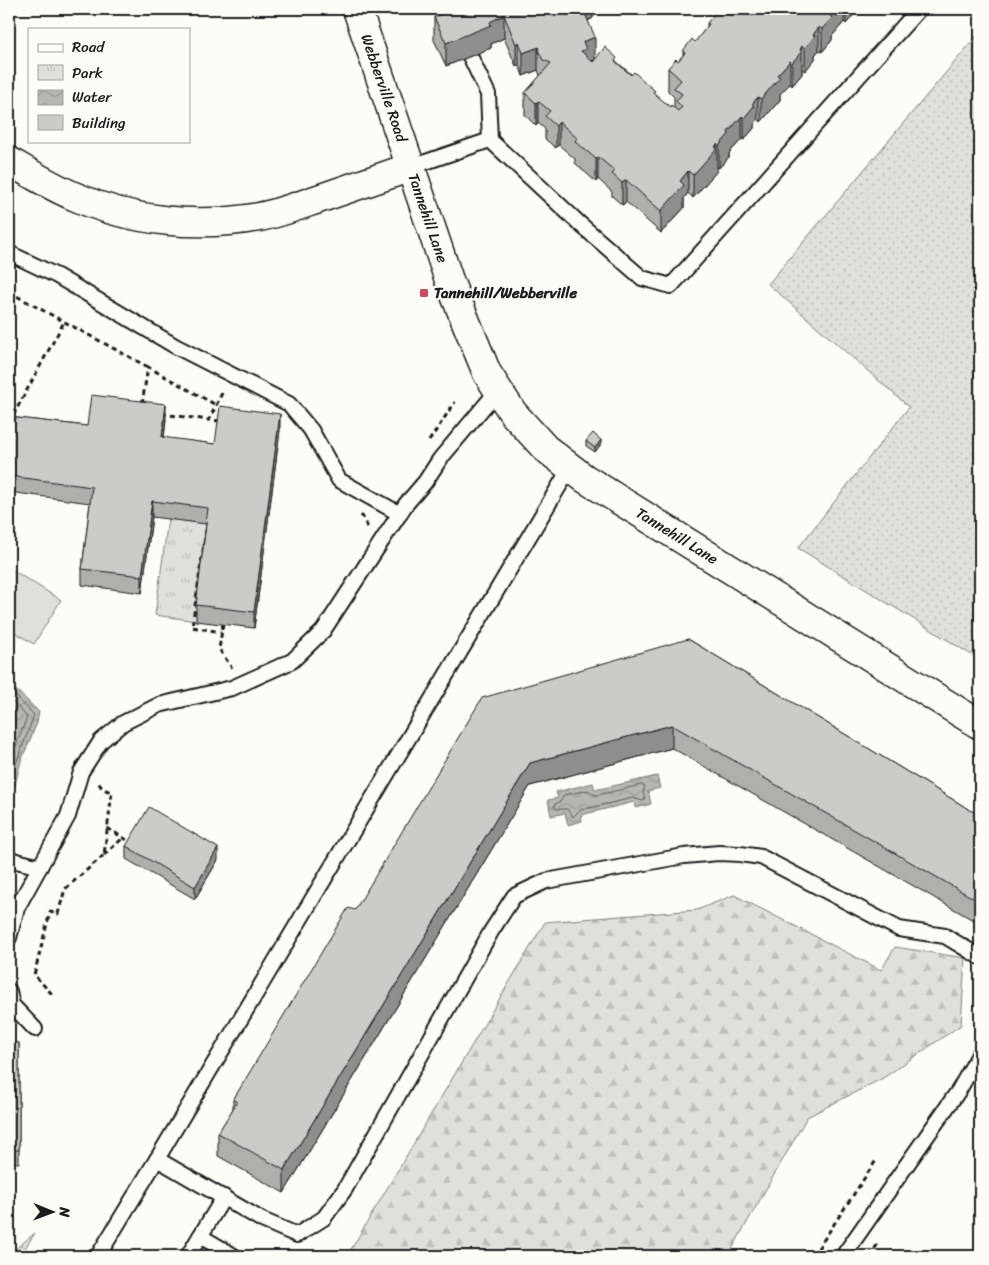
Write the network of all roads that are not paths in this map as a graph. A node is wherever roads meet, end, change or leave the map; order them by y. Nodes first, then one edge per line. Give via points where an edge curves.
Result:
1 (357, 9) edge
2 (919, 9) edge
3 (470, 56) edge
4 (490, 140) junction
5 (9, 161) edge
6 (411, 167) junction
7 (9, 253) edge
8 (498, 390) junction
9 (570, 468) junction
10 (400, 514) junction
11 (980, 725) edge
12 (9, 859) edge
13 (40, 868) junction
14 (9, 938) edge
15 (980, 957) edge
16 (9, 991) edge
17 (35, 1029) dead end
18 (980, 1053) edge
19 (157, 1159) junction
20 (224, 1198) junction
21 (200, 1236) junction
22 (98, 1256) edge
23 (188, 1256) edge
24 (234, 1256) edge
25 (843, 1256) edge

1 - 6 street, Webberville Road
2 - 4 lane via 671,286 642,278
3 - 4 lane via 488,94
4 - 6 lane
5 - 6 street, Tannehill Lane via 76,198 105,208 166,221 198,222 252,218 287,210
6 - 8 street, Tannehill Lane via 450,283 487,373
7 - 10 lane via 57,276 176,346 289,404 311,430 340,480
8 - 9 street, Tannehill Lane via 519,420 545,448
8 - 10 lane via 440,459
9 - 11 street, Tannehill Lane
9 - 19 lane
10 - 13 lane via 323,631 292,661 232,688 159,705 123,722 101,741 81,772 68,816
12 - 13 lane
13 - 14 lane via 17,908
15 - 20 lane via 945,936 899,929 761,857 719,853 684,856 546,881 514,896 324,1218 297,1235
16 - 17 lane via 12,1005
18 - 25 lane via 959,1090
19 - 20 lane
19 - 22 lane
20 - 21 lane
21 - 23 lane
21 - 24 lane

